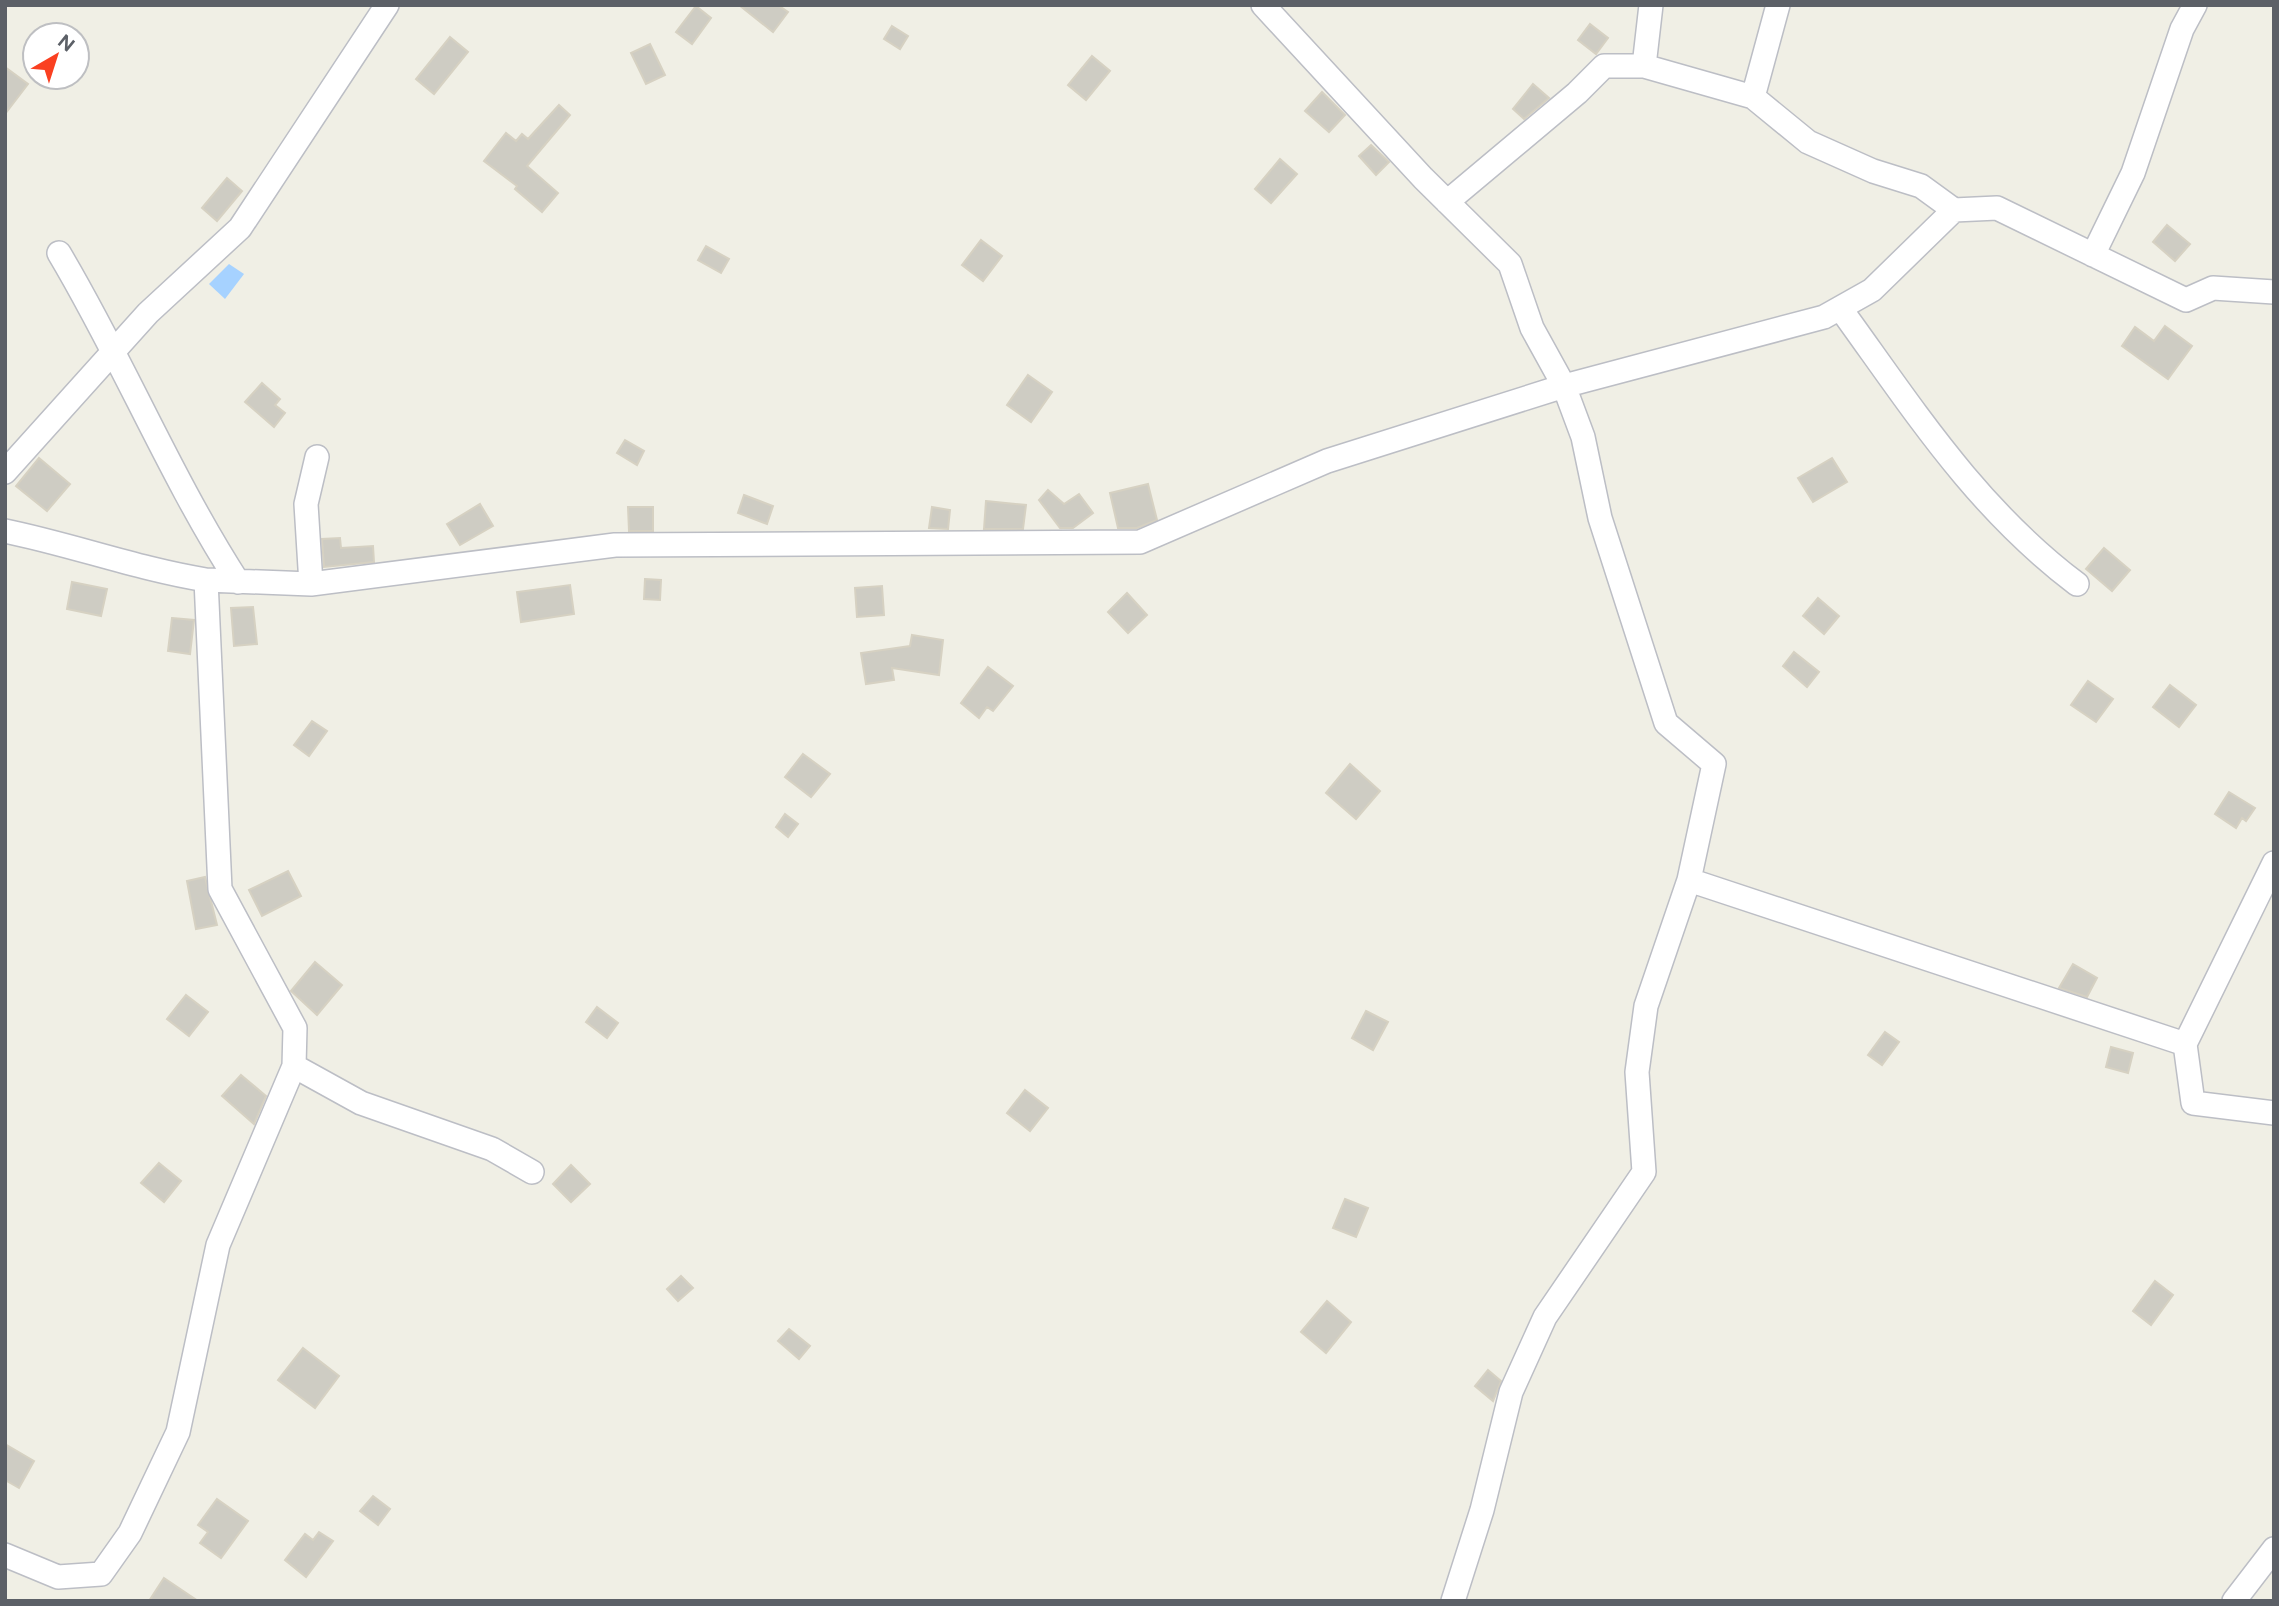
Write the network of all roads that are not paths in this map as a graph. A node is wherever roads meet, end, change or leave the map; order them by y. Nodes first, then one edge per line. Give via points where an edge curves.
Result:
1 (387, 5) edge
2 (1263, 5) edge
3 (1651, 5) edge
4 (1778, 5) edge
5 (2195, 5) edge
6 (1644, 66) junction
7 (1753, 97) junction
8 (1447, 202) junction
9 (1954, 210) junction
10 (59, 253) dead end
11 (2093, 254) junction
12 (2274, 292) edge
13 (1840, 308) junction
14 (112, 354) junction
15 (1564, 386) junction
16 (317, 457) dead end
17 (5, 472) edge
18 (5, 531) edge
19 (206, 580) junction
20 (238, 582) junction
21 (311, 584) junction
22 (2077, 584) dead end
23 (2274, 863) edge
24 (1689, 880) junction
25 (2185, 1044) junction
26 (294, 1066) junction
27 (2274, 1113) edge
28 (532, 1172) dead end
29 (2274, 1549) edge
30 (5, 1555) edge
31 (1453, 1601) edge
32 (2234, 1601) edge

1 - 14 street via 240,228 148,313
2 - 8 street
3 - 6 street
4 - 7 street
5 - 11 street via 2182,29 2133,173
6 - 7 street
6 - 8 street via 1604,66
7 - 9 street via 1808,142 1872,172 1921,186
8 - 15 street via 1510,264 1532,328
9 - 11 street via 1997,208
9 - 13 street via 1872,290
10 - 14 street
11 - 12 street via 2186,300 2213,288
13 - 15 street via 1824,317
13 - 22 street via 1960,474 2032,551
14 - 17 street
14 - 20 street via 185,496
15 - 21 street via 1327,461 1140,542 615,545
15 - 24 street via 1583,437 1600,518 1666,723 1714,764
16 - 21 street via 306,504
18 - 19 street via 59,542 158,573
19 - 20 street
19 - 26 street via 220,889 295,1028
20 - 21 street
23 - 25 street
24 - 25 street
24 - 31 street via 1646,1006 1637,1072 1644,1172 1545,1317 1511,1392 1482,1510
25 - 27 street via 2193,1103
26 - 28 street via 361,1103 492,1149
26 - 30 street via 218,1245 178,1432 130,1533 101,1574 58,1577
29 - 32 street

